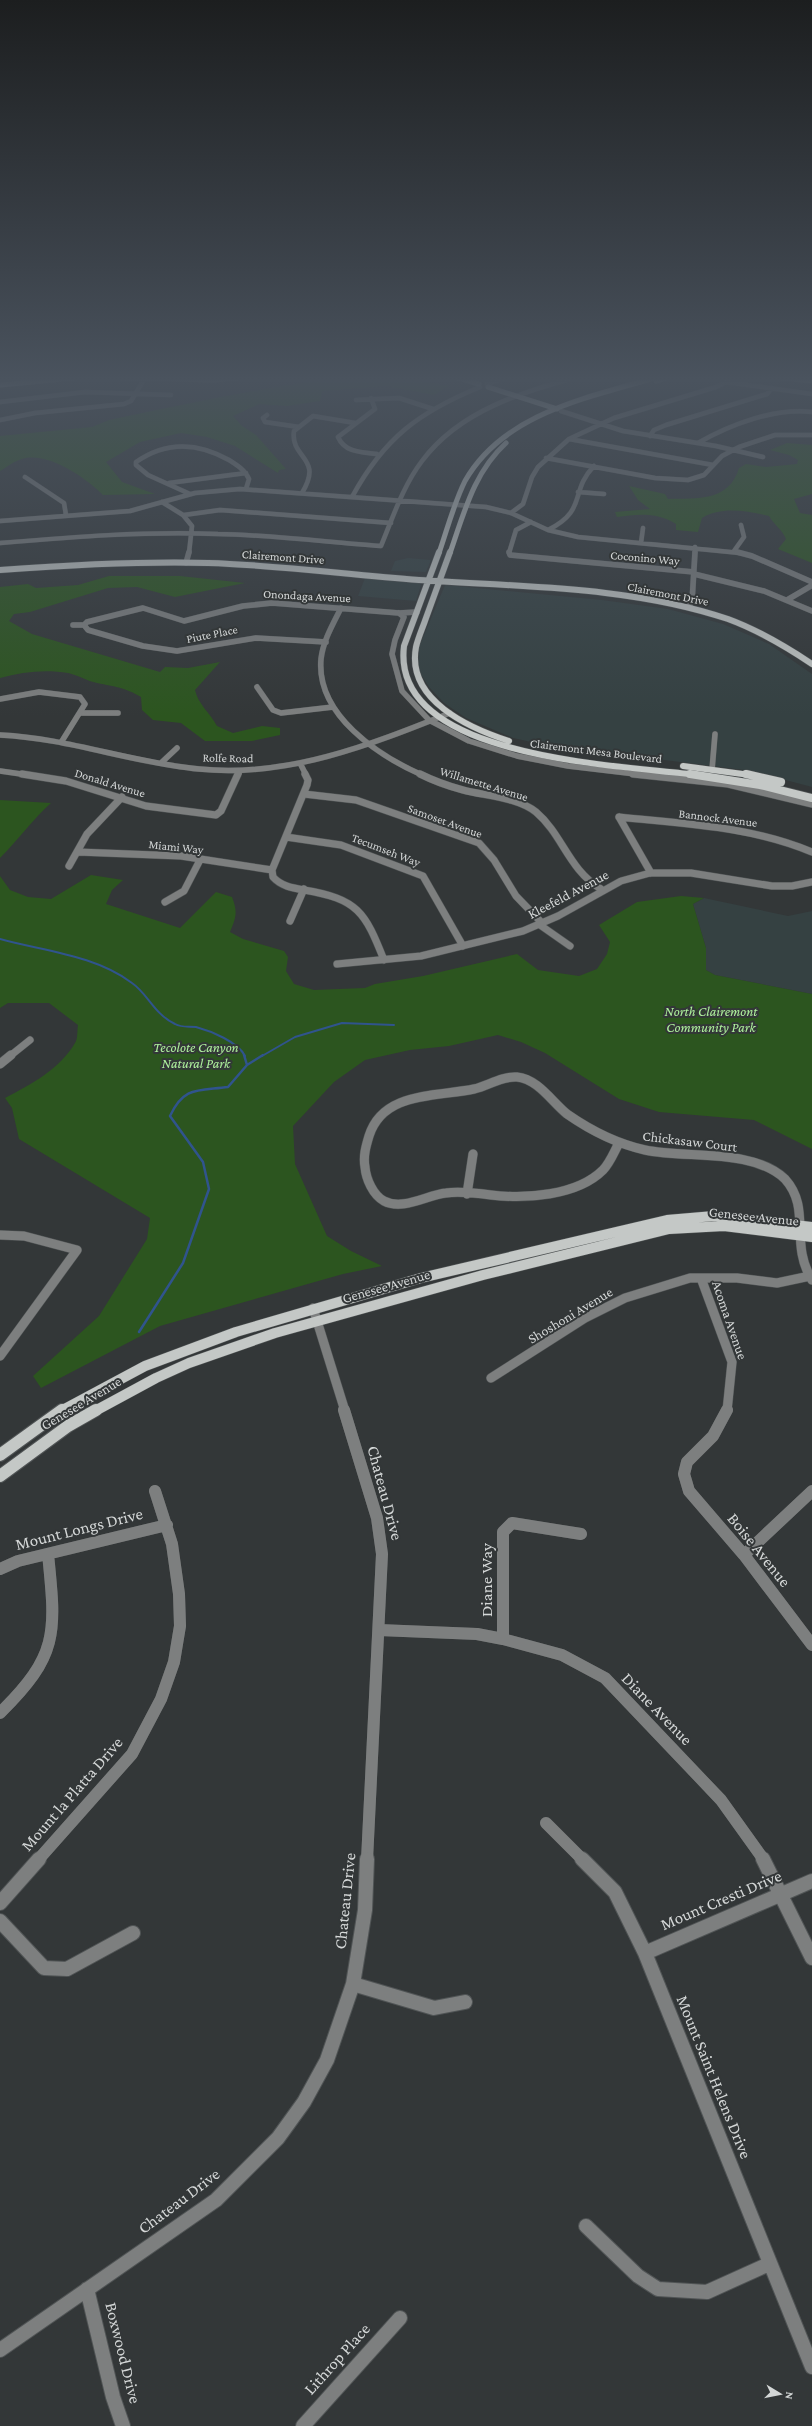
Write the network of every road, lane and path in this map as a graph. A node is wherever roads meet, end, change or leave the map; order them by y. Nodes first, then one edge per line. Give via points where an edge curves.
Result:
1 (43, 489) edge
2 (184, 489) edge
3 (244, 489) edge
4 (249, 489) edge
5 (304, 489) edge
6 (356, 489) edge
7 (406, 489) edge
8 (463, 489) edge
9 (474, 489) edge
10 (528, 489) edge
11 (578, 492) joint
12 (302, 493) junction
13 (190, 494) junction
14 (604, 494) dead end
15 (352, 497) junction
16 (401, 500) junction
17 (162, 502) junction
18 (456, 505) junction
19 (467, 506) junction
20 (511, 513) junction
21 (66, 515) junction
22 (184, 515) junction
23 (0, 521) edge
24 (531, 522) junction
25 (391, 523) junction
26 (741, 525) dead end
27 (643, 528) dead end
28 (548, 530) junction
29 (194, 534) junction
30 (641, 543) junction
31 (0, 544) edge
32 (695, 547) junction
33 (734, 551) junction
34 (186, 563) junction
35 (0, 570) edge
36 (694, 573) junction
37 (429, 579) junction
38 (440, 580) junction
39 (787, 600) junction
40 (688, 607) junction
41 (341, 608) junction
42 (812, 611) edge
43 (399, 612) junction
44 (417, 612) junction
45 (73, 625) dead end
46 (84, 625) junction
47 (326, 642) junction
48 (812, 664) edge
49 (257, 687) dead end
50 (0, 699) edge
51 (333, 707) junction
52 (81, 712) junction
53 (118, 713) dead end
54 (450, 713) junction
55 (440, 717) junction
56 (431, 721) junction
57 (715, 734) dead end
58 (0, 735) edge
59 (62, 741) junction
60 (370, 744) junction
61 (177, 748) dead end
62 (161, 763) junction
63 (301, 765) junction
64 (712, 770) junction
65 (0, 771) edge
66 (240, 771) junction
67 (693, 775) junction
68 (812, 791) edge
69 (304, 794) junction
70 (122, 797) junction
71 (812, 798) edge
72 (812, 804) edge
73 (286, 837) junction
74 (78, 852) junction
75 (812, 852) edge
76 (200, 860) junction
77 (69, 866) dead end
78 (272, 870) junction
79 (651, 873) junction
80 (812, 882) edge
81 (304, 889) junction
82 (601, 890) junction
83 (165, 902) dead end
84 (290, 921) dead end
85 (542, 924) junction
86 (464, 946) junction
87 (570, 946) dead end
88 (384, 960) junction
89 (337, 964) dead end
90 (30, 1040) dead end
91 (0, 1064) edge
92 (619, 1142) junction
93 (473, 1154) dead end
94 (467, 1194) junction
95 (808, 1231) edge
96 (0, 1236) edge
97 (701, 1278) junction
98 (811, 1278) edge
99 (313, 1308) junction
100 (316, 1323) junction
101 (0, 1356) edge
102 (491, 1378) dead end
103 (0, 1455) edge
104 (684, 1474) joint
105 (0, 1476) edge
106 (155, 1491) dead end
107 (812, 1491) edge
108 (166, 1525) junction
109 (580, 1534) dead end
110 (48, 1554) junction
111 (744, 1555) junction
112 (0, 1569) edge
113 (379, 1630) junction
114 (503, 1639) junction
115 (812, 1645) edge
116 (0, 1713) edge
117 (546, 1824) dead end
118 (812, 1881) edge
119 (780, 1894) junction
120 (0, 1903) edge
121 (0, 1921) edge
122 (133, 1933) dead end
123 (645, 1953) junction
124 (812, 1958) edge
125 (353, 1984) junction
126 (466, 2002) dead end
127 (586, 2226) dead end
128 (769, 2264) junction
129 (87, 2289) junction
130 (400, 2318) dead end
131 (0, 2350) edge
132 (812, 2366) edge
133 (123, 2426) edge
134 (303, 2426) edge

1 - 21 street via 64,503
2 - 13 street
3 - 13 street
4 - 12 street
5 - 12 street
6 - 15 street
7 - 16 street
8 - 18 main road, Clairemont Mesa Boulevard
9 - 19 main road, Clairemont Mesa Boulevard
10 - 20 street via 523,504
11 - 14 street
11 - 28 street via 571,515
12 - 15 street
13 - 17 street
15 - 16 street
16 - 18 street
16 - 25 street
17 - 21 street via 130,510
17 - 22 street
18 - 19 street
18 - 37 main road, Clairemont Mesa Boulevard
19 - 20 street
19 - 38 main road, Clairemont Mesa Boulevard
20 - 24 street
21 - 23 street
22 - 25 street via 220,510
22 - 29 street
24 - 28 street
24 - 36 street, Coconino Way via 518,527 509,553 517,557
25 - 29 street via 381,546 247,535
26 - 33 street via 744,537
27 - 30 street
28 - 30 street via 578,537
29 - 31 street via 64,538
29 - 34 street
30 - 32 street
32 - 33 street
32 - 36 street
33 - 39 street via 752,556 812,582 811,586
34 - 35 main road, Clairemont Drive via 112,562
34 - 37 main road, Clairemont Drive
36 - 39 street, Coconino Way
36 - 40 street via 692,602
37 - 38 main road, Clairemont Drive
37 - 44 main road, Clairemont Mesa Boulevard
38 - 40 main road, Clairemont Drive via 622,596
38 - 54 main road, Clairemont Mesa Boulevard via 416,647 414,664 416,674 426,691
39 - 42 street, Coconino Way
40 - 48 main road, Clairemont Drive via 755,630 786,646
41 - 43 street, Onondaga Avenue
41 - 46 street, Onondaga Avenue via 262,604 234,608 184,621 143,608 87,622
41 - 47 street, Willamette Avenue
43 - 44 street, Onondaga Avenue
43 - 56 street, Clairemont Mesa Boulevard via 404,617 392,653 397,682 411,703
44 - 55 main road, Clairemont Mesa Boulevard via 403,655 404,675 414,693
45 - 46 street
46 - 47 street, Piute Place via 88,630 157,649 178,651 197,650 245,639
47 - 51 street, Willamette Avenue via 321,656 322,679
49 - 51 street via 273,710 281,713
50 - 52 street via 40,692 72,694 80,697 85,704
51 - 60 street, Willamette Avenue via 348,725
52 - 53 street
52 - 59 street
54 - 55 street, Rolfe Road
54 - 64 main road, Clairemont Mesa Boulevard via 496,738 544,750
55 - 56 street, Rolfe Road
55 - 67 main road, Clairemont Mesa Boulevard via 458,729 490,743 525,753
56 - 60 street, Rolfe Road
56 - 72 street, Clairemont Mesa Boulevard via 487,748 526,759 578,768 709,782 772,793
57 - 64 street
58 - 59 street, Rolfe Road
59 - 62 street, Rolfe Road
60 - 63 street, Rolfe Road via 341,755
60 - 82 street, Willamette Avenue via 411,770 445,785 514,803 534,811 543,818 578,872 590,884
61 - 62 street
62 - 66 street, Rolfe Road via 188,768
63 - 66 street, Rolfe Road
63 - 69 street via 308,780
64 - 67 main road
64 - 68 main road, Clairemont Mesa Boulevard via 765,778
65 - 70 street, Donald Avenue via 66,781
66 - 70 street, Donald Avenue via 221,811 213,814 146,806
67 - 71 main road, Clairemont Mesa Boulevard via 762,784
69 - 73 street
69 - 85 street, Samoset Avenue via 356,800 479,843 488,851 513,892
70 - 74 street via 87,834
73 - 78 street
73 - 86 street, Tecumseh Way via 341,845 423,876
74 - 76 street, Miami Way via 181,856
74 - 77 street
75 - 79 street, Bannock Avenue via 796,844 765,835 619,816
76 - 78 street, Miami Way
76 - 83 street via 184,891
78 - 81 street via 276,884
79 - 80 street, Kleefeld Avenue via 688,871 789,888
79 - 82 street, Kleefeld Avenue via 626,878
81 - 84 street
81 - 88 street via 326,894 356,907 363,914
82 - 85 street, Kleefeld Avenue
85 - 86 street, Kleefeld Avenue
85 - 87 street, Samoset Avenue
86 - 88 street, Kleefeld Avenue via 434,954
88 - 89 street, Kleefeld Avenue
90 - 91 street
92 - 94 street via 605,1168 586,1181 527,1199
92 - 94 street, Chickasaw Court via 562,1110 531,1083 517,1077 501,1079 460,1092 426,1094 396,1103 381,1114 368,1132 363,1163 378,1196 384,1201 404,1204 443,1193
92 - 95 street, Chickasaw Court via 646,1150 750,1162 770,1167 785,1178 796,1192
93 - 94 street
95 - 98 street, Chickasaw Court via 802,1259
95 - 99 main road, Genesee Avenue via 714,1216 667,1220 421,1278
95 - 100 main road, Genesee Avenue via 724,1226 669,1229 422,1291
96 - 101 street via 24,1236 77,1250
97 - 98 street, Shoshoni Avenue via 737,1278 777,1283
97 - 102 street, Shoshoni Avenue via 690,1278 625,1298 585,1318
97 - 104 street, Acoma Avenue via 732,1362 732,1378 729,1407 723,1420 713,1436 686,1462
99 - 100 street, Chateau Drive
99 - 103 main road, Genesee Avenue via 208,1342 145,1366 54,1415
100 - 105 main road, Genesee Avenue via 237,1346 156,1378 68,1426
100 - 113 street, Chateau Drive via 377,1518 382,1554
104 - 111 street, Boise Avenue via 689,1491
106 - 108 street, Mount la Platta Drive
107 - 111 street
108 - 110 street, Mount Longs Drive
108 - 120 street, Mount la Platta Drive via 179,1594 180,1626 174,1662 161,1699 132,1754
109 - 114 street, Diane Way via 512,1523 503,1532
110 - 112 street, Mount Longs Drive via 18,1561
110 - 116 street via 54,1626 50,1648 36,1675
111 - 115 street, Boise Avenue
113 - 114 street, Diane Avenue via 477,1634
113 - 125 street, Chateau Drive via 365,1910
114 - 119 street, Diane Avenue via 562,1655 605,1678 720,1800 768,1866
117 - 123 street, Mount Saint Helens Drive via 615,1892
118 - 119 street, Mount Cresti Drive
119 - 123 street, Mount Cresti Drive
119 - 124 street, Diane Avenue
121 - 122 street via 44,1968 67,1969
123 - 128 street, Mount Saint Helens Drive
125 - 126 street via 434,2008
125 - 129 street, Chateau Drive via 327,2060 304,2102 278,2138 216,2200
127 - 128 street via 638,2276 658,2289 707,2292
128 - 132 street, Mount Saint Helens Drive
129 - 131 street, Chateau Drive
129 - 133 street, Boxwood Drive via 113,2397
130 - 134 street, Lithrop Place

